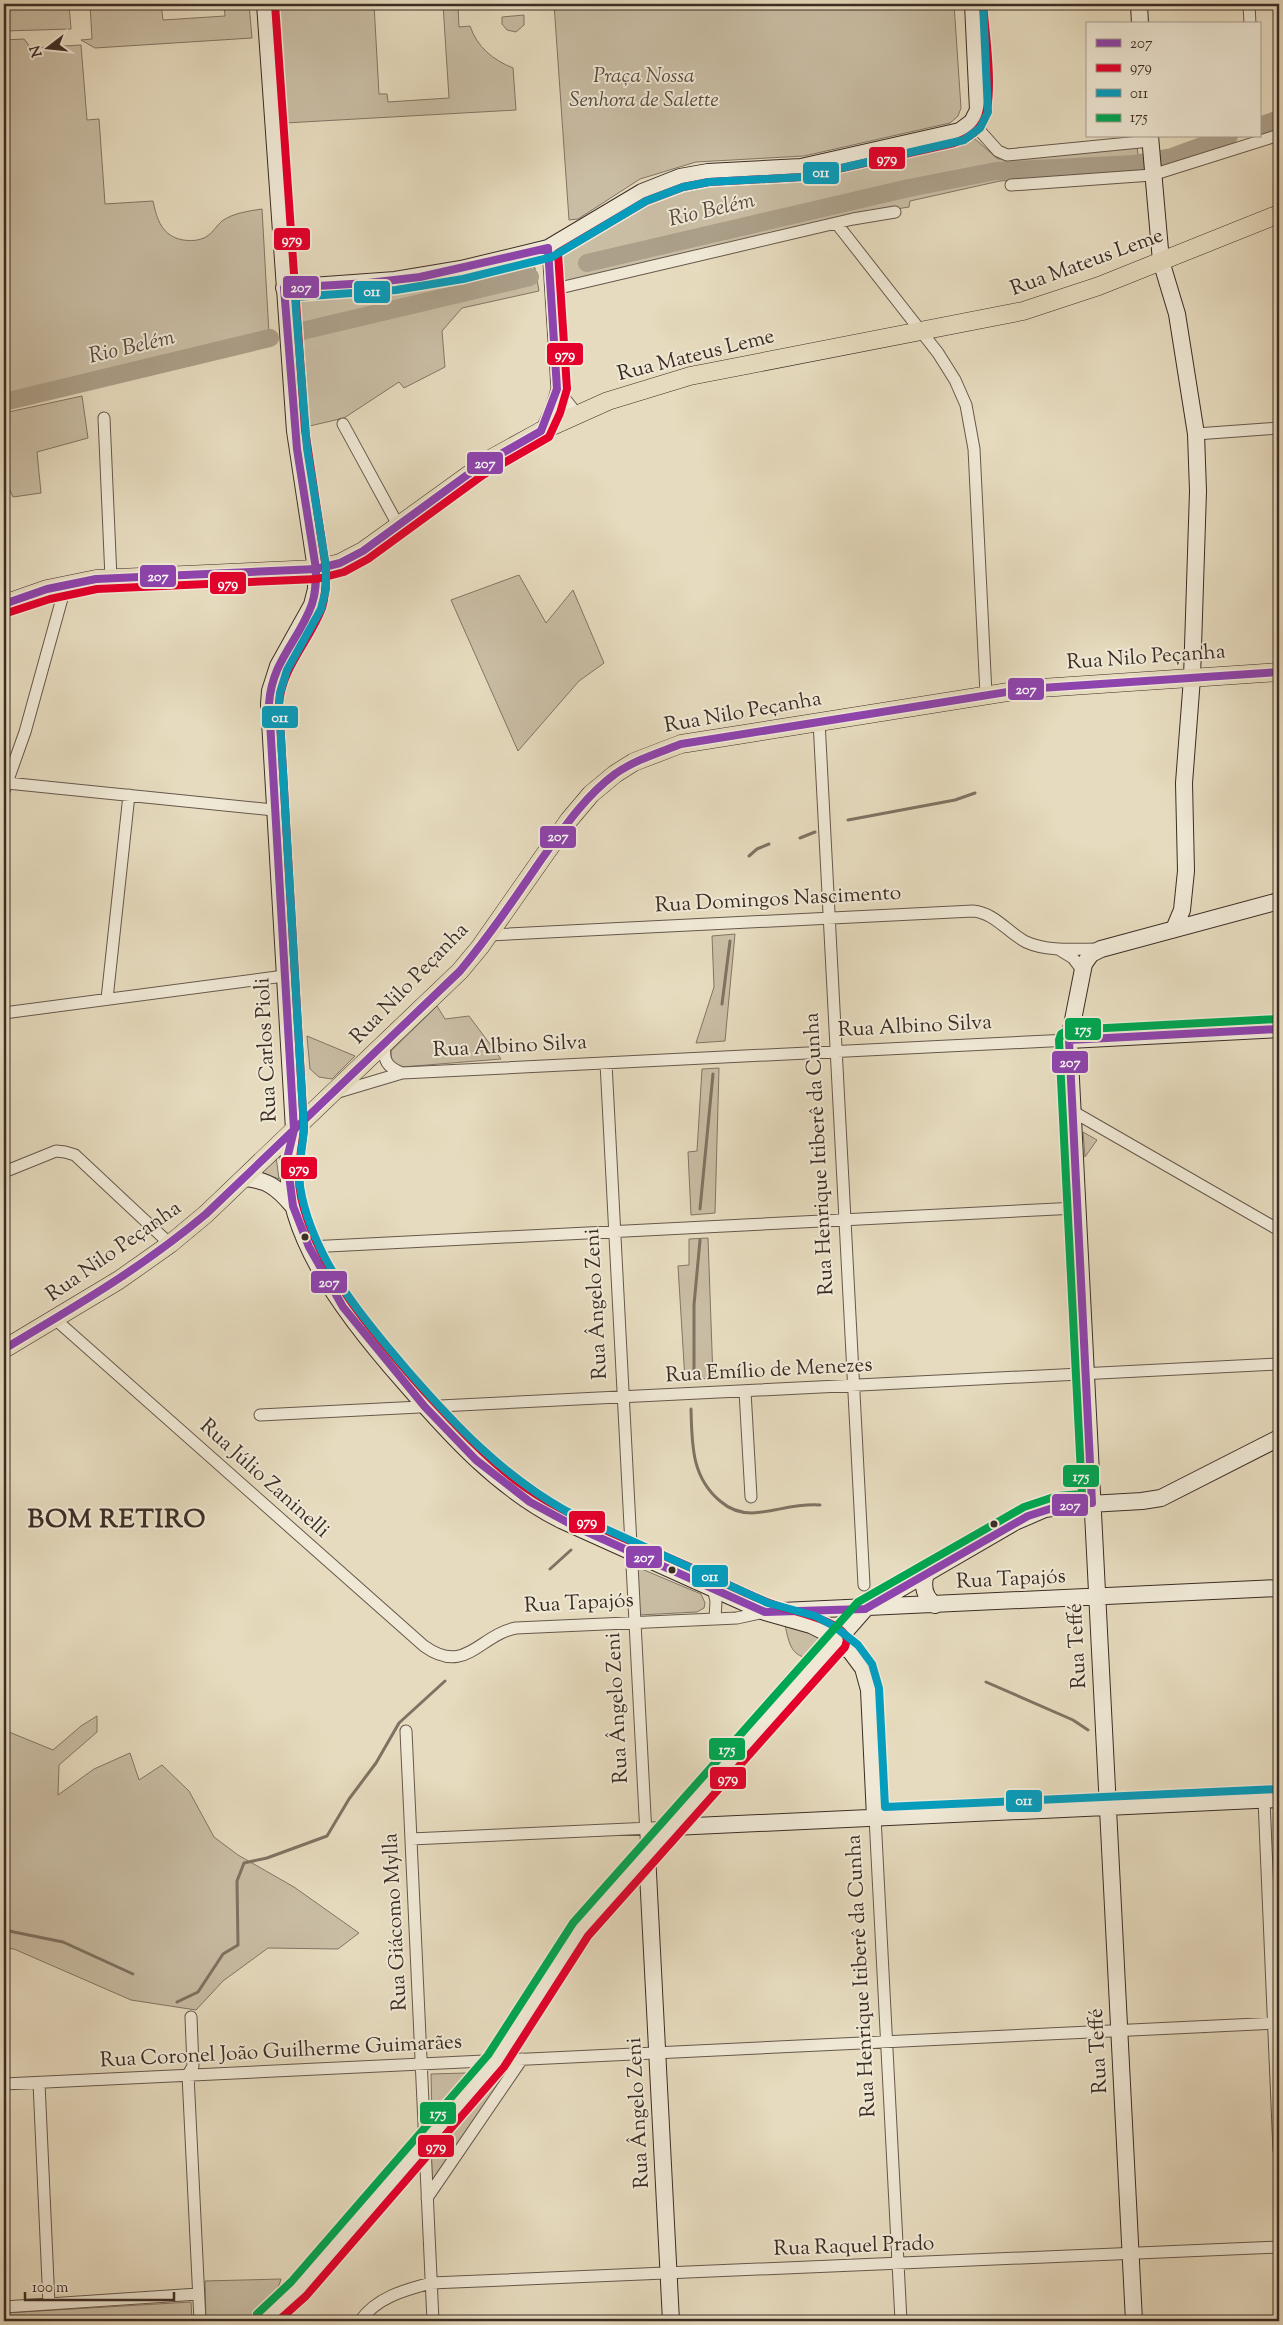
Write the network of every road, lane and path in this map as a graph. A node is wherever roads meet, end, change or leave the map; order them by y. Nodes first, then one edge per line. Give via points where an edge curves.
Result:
1 (265, 4) edge
2 (973, 4) edge
3 (1139, 4) edge
4 (1249, 4) edge
5 (1140, 22) edge
6 (1250, 22) edge
7 (972, 122) junction
8 (1279, 135) edge
9 (1259, 138) edge
10 (1260, 138) edge
11 (1151, 154) edge
12 (1010, 184) dead end
13 (895, 212) dead end
14 (1279, 214) edge
15 (837, 224) junction
16 (548, 248) junction
17 (1161, 261) junction
18 (284, 288) junction
19 (551, 290) junction
20 (921, 331) junction
21 (557, 389) junction
22 (577, 414) junction
23 (104, 418) dead end
24 (343, 424) dead end
25 (1279, 428) edge
26 (541, 431) junction
27 (1196, 434) junction
28 (398, 525) junction
29 (316, 570) junction
30 (111, 578) junction
31 (66, 584) junction
32 (4, 604) edge
33 (1279, 672) edge
34 (1192, 678) junction
35 (986, 694) junction
36 (819, 721) junction
37 (5, 787) edge
38 (129, 795) junction
39 (274, 810) junction
40 (1186, 871) junction
41 (1279, 901) edge
42 (829, 918) junction
43 (1198, 922) junction
44 (1174, 929) junction
45 (488, 935) junction
46 (1101, 949) junction
47 (1060, 950) junction
48 (1082, 970) junction
49 (284, 976) junction
50 (108, 999) junction
51 (4, 1013) edge
52 (1279, 1029) edge
53 (1069, 1040) junction
54 (385, 1044) junction
55 (836, 1052) junction
56 (606, 1063) junction
57 (402, 1073) junction
58 (334, 1093) junction
59 (1072, 1111) junction
60 (294, 1130) junction
61 (4, 1172) edge
62 (244, 1178) junction
63 (294, 1206) junction
64 (1077, 1208) junction
65 (845, 1220) junction
66 (1279, 1230) edge
67 (615, 1232) junction
68 (170, 1244) junction
69 (310, 1247) junction
70 (56, 1320) junction
71 (4, 1350) edge
72 (1279, 1364) edge
73 (1086, 1374) junction
74 (853, 1385) junction
75 (745, 1391) junction
76 (623, 1397) junction
77 (425, 1407) junction
78 (260, 1415) dead end
79 (1279, 1438) edge
80 (751, 1497) dead end
81 (1092, 1503) junction
82 (631, 1552) junction
83 (926, 1574) junction
84 (864, 1586) dead end
85 (713, 1588) junction
86 (1279, 1588) edge
87 (1097, 1598) junction
88 (934, 1605) junction
89 (865, 1609) junction
90 (765, 1612) junction
91 (715, 1619) junction
92 (635, 1622) junction
93 (837, 1640) junction
94 (453, 1657) joint
95 (406, 1731) dead end
96 (698, 1799) junction
97 (1272, 1799) edge
98 (1108, 1807) junction
99 (875, 1817) junction
100 (716, 1825) junction
101 (673, 1827) junction
102 (646, 1828) junction
103 (411, 1839) junction
104 (647, 1854) junction
105 (190, 2017) dead end
106 (1277, 2023) edge
107 (1119, 2031) junction
108 (887, 2042) junction
109 (657, 2053) junction
110 (522, 2059) junction
111 (496, 2061) junction
112 (421, 2064) junction
113 (188, 2075) junction
114 (39, 2083) junction
115 (4, 2084) edge
116 (425, 2144) junction
117 (1279, 2151) edge
118 (427, 2198) junction
119 (1279, 2247) edge
120 (1130, 2254) junction
121 (898, 2264) junction
122 (669, 2273) junction
123 (431, 2283) junction
124 (198, 2294) junction
125 (49, 2304) junction
126 (4, 2307) edge
127 (200, 2321) edge
128 (264, 2321) edge
129 (360, 2321) edge
130 (433, 2321) edge
131 (671, 2321) edge
132 (901, 2321) edge
133 (1134, 2321) edge

1 - 18 main road, Rua Carlos Pioli
2 - 7 main road via 978,101
3 - 5 main road
4 - 6 street
7 - 11 street via 998,151 1007,155
7 - 16 main road via 952,133 813,165 680,177 642,192
8 - 10 street
9 - 11 street
11 - 12 street
11 - 17 main road
13 - 15 street
14 - 17 main road, Rua Mateus Leme
15 - 19 street
15 - 20 street
16 - 18 main road via 420,277
16 - 19 street
17 - 20 main road, Rua Mateus Leme via 1045,305
17 - 27 main road via 1177,314
18 - 29 main road, Rua Carlos Pioli via 297,449
19 - 21 street
20 - 22 main road, Rua Mateus Leme via 690,376 636,391
20 - 35 street via 955,380 966,405 972,433
21 - 22 street
21 - 26 street
22 - 26 main road, Rua Mateus Leme
23 - 30 street
24 - 28 street
25 - 27 street
26 - 28 main road, Rua Mateus Leme via 478,467
27 - 34 main road via 1198,491
28 - 29 main road, Rua Mateus Leme via 352,558
29 - 30 main road, Rua Mateus Leme
29 - 39 main road, Rua Carlos Pioli via 312,605 278,666 270,691
30 - 31 main road, Rua Mateus Leme
31 - 32 main road, Rua Mateus Leme
31 - 37 street via 33,706
33 - 34 main road, Rua Nilo Peçanha
34 - 35 main road, Rua Nilo Peçanha
34 - 40 main road via 1184,765
35 - 36 main road, Rua Nilo Peçanha
36 - 42 street, Rua Henrique Itiberê da Cunha
36 - 45 main road, Rua Nilo Peçanha via 681,744 650,754 615,774 578,808
37 - 38 street
38 - 39 street
38 - 50 street
39 - 49 main road, Rua Carlos Pioli
40 - 43 main road via 1190,913
40 - 44 main road via 1182,910
41 - 43 main road, Rua Domingos Nascimento
42 - 45 street, Rua Domingos Nascimento
42 - 47 street, Rua Domingos Nascimento via 982,912 1028,943
42 - 55 street, Rua Henrique Itiberê da Cunha
43 - 44 main road, Rua Domingos Nascimento
44 - 46 main road, Rua Domingos Nascimento
45 - 54 main road, Rua Nilo Peçanha via 460,971
46 - 47 street, Rua Domingos Nascimento
46 - 48 main road, Rua Domingos Nascimento via 1087,959
47 - 48 street, Rua Domingos Nascimento via 1073,958
48 - 53 main road, Rua Teffé
49 - 50 street
49 - 60 main road, Rua Carlos Pioli
50 - 51 street
52 - 53 main road, Rua Albino Silva
53 - 55 street, Rua Albino Silva
53 - 59 main road, Rua Teffé
54 - 57 street via 387,1064
54 - 58 main road, Rua Nilo Peçanha
55 - 56 street, Rua Albino Silva
55 - 65 street, Rua Henrique Itiberê da Cunha
56 - 57 street, Rua Albino Silva
56 - 67 street, Rua Ângelo Zeni
57 - 58 street, Rua Albino Silva
58 - 60 main road, Rua Nilo Peçanha
59 - 64 main road, Rua Teffé
59 - 66 street
60 - 62 main road, Rua Nilo Peçanha
60 - 63 main road, Rua Carlos Pioli via 287,1159
61 - 68 street via 56,1152 75,1155
62 - 63 main road via 266,1181 275,1186
62 - 68 main road, Rua Nilo Peçanha
63 - 69 main road, Rua Carlos Pioli
64 - 65 street
64 - 73 main road, Rua Teffé
65 - 67 street
65 - 74 street, Rua Henrique Itiberê da Cunha
67 - 69 street
67 - 76 street, Rua Ângelo Zeni
68 - 70 main road, Rua Nilo Peçanha
69 - 77 main road, Rua Carlos Pioli via 331,1289 353,1322
70 - 71 main road, Rua Nilo Peçanha
70 - 94 street, Rua Júlio Zaninelli via 424,1646 439,1655
72 - 73 street, Rua Emílio de Menezes
73 - 74 street, Rua Emílio de Menezes
73 - 81 main road, Rua Teffé
74 - 75 street, Rua Emílio de Menezes
74 - 84 street, Rua Henrique Itiberê da Cunha
75 - 76 street, Rua Emílio de Menezes
75 - 80 street
76 - 77 street, Rua Emílio de Menezes
76 - 82 street, Rua Ângelo Zeni
77 - 78 street, Rua Emílio de Menezes
77 - 82 main road, Rua Carlos Pioli via 476,1460 530,1502
79 - 81 main road via 1161,1498
81 - 83 main road via 1059,1506 1028,1516
81 - 87 main road, Rua Teffé
82 - 85 main road, Rua Carlos Pioli
82 - 92 street, Rua Ângelo Zeni
83 - 88 main road via 924,1590
83 - 89 main road
85 - 90 main road, Rua Carlos Pioli
85 - 91 street
86 - 87 main road, Rua Tapajós
87 - 88 main road, Rua Tapajós
87 - 98 main road, Rua Teffé
88 - 89 main road, Rua Tapajós
89 - 90 main road, Rua Tapajós
89 - 93 main road
90 - 91 street, Rua Tapajós
90 - 93 main road, Rua Carlos Pioli via 811,1625
91 - 92 street, Rua Tapajós
92 - 94 street, Rua Tapajós via 516,1628 502,1632 470,1654
92 - 102 street, Rua Ângelo Zeni
93 - 96 main road
93 - 99 main road, Rua Henrique Itiberê da Cunha via 858,1660 869,1690
95 - 103 street, Rua Giácomo Mylla
96 - 100 main road
96 - 101 main road
97 - 98 main road
97 - 106 street
98 - 99 main road
98 - 107 main road, Rua Teffé
99 - 100 main road
99 - 108 street, Rua Henrique Itiberê da Cunha
100 - 101 main road
101 - 102 street
101 - 104 main road
102 - 103 street
102 - 104 street, Rua Ângelo Zeni
103 - 112 street, Rua Giácomo Mylla
104 - 109 main road, Rua Ângelo Zeni
104 - 111 main road via 570,1942
105 - 113 street via 193,2066
106 - 107 street, Rua Coronel João Guilherme Guimarães
106 - 117 street
107 - 108 street, Rua Coronel João Guilherme Guimarães
107 - 120 main road, Rua Teffé
108 - 109 street, Rua Coronel João Guilherme Guimarães
108 - 121 street, Rua Henrique Itiberê da Cunha
109 - 110 street, Rua Coronel João Guilherme Guimarães
109 - 122 main road, Rua Ângelo Zeni
110 - 111 street, Rua Coronel João Guilherme Guimarães
110 - 118 street
111 - 112 street, Rua Coronel João Guilherme Guimarães
111 - 116 main road
112 - 113 street, Rua Coronel João Guilherme Guimarães
112 - 116 street, Rua Giácomo Mylla
113 - 114 street, Rua Coronel João Guilherme Guimarães
113 - 124 street
114 - 115 street, Rua Coronel João Guilherme Guimarães
114 - 125 street
116 - 118 street, Rua Giácomo Mylla
116 - 128 main road via 284,2304
118 - 123 street, Rua Giácomo Mylla
119 - 120 street, Rua Raquel Prado
120 - 121 street, Rua Raquel Prado
120 - 133 main road, Rua Teffé
121 - 122 street, Rua Raquel Prado
121 - 132 street, Rua Henrique Itiberê da Cunha
122 - 123 street, Rua Raquel Prado
122 - 131 main road, Rua Ângelo Zeni
123 - 129 street, Rua Raquel Prado via 395,2292
123 - 130 street, Rua Giácomo Mylla
124 - 125 street
124 - 127 street
125 - 126 street

